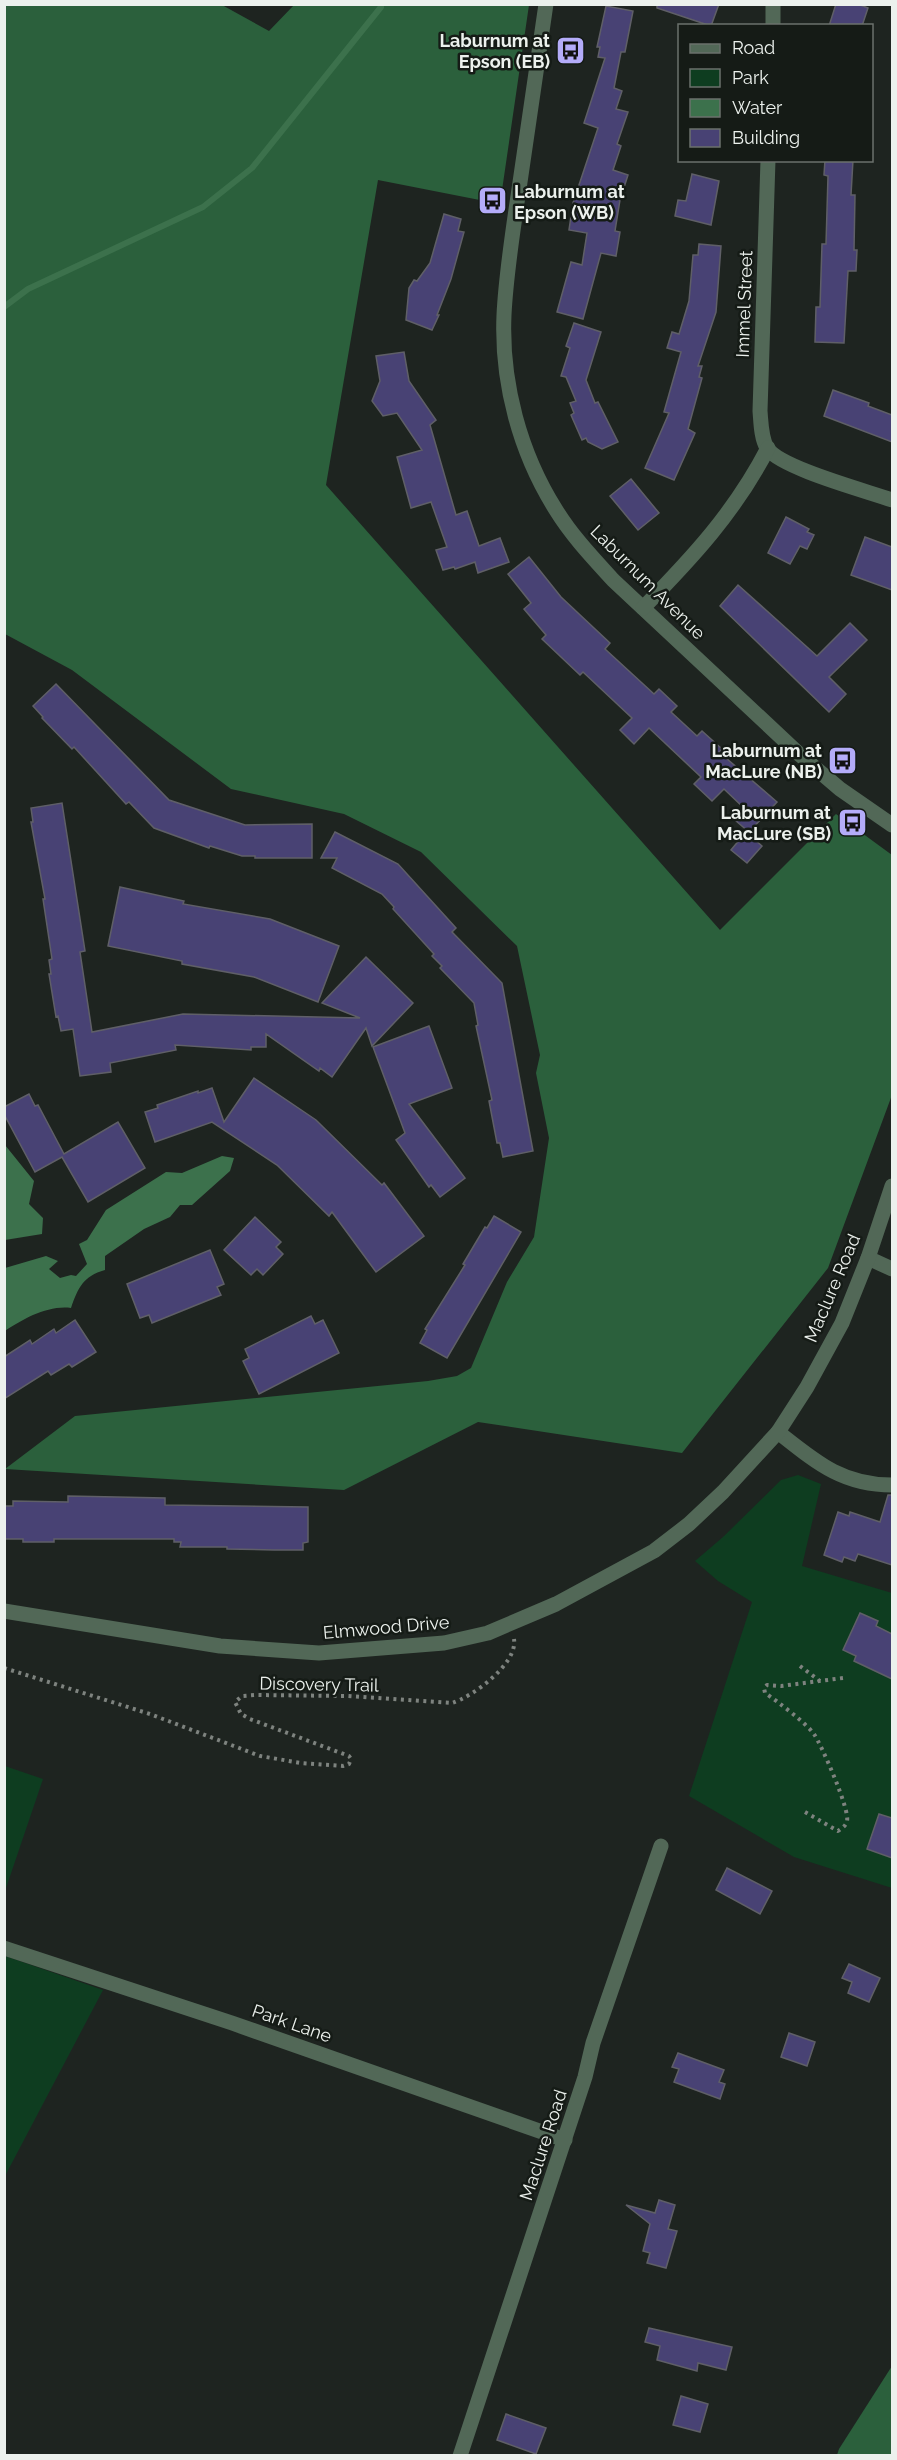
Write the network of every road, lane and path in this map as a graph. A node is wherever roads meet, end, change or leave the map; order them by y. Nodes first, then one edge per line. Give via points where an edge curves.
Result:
1 (546, 4) edge
2 (773, 4) edge
3 (773, 24) edge
4 (768, 162) edge
5 (768, 448) junction
6 (892, 500) edge
7 (643, 608) junction
8 (892, 825) edge
9 (892, 1186) edge
10 (868, 1258) junction
11 (892, 1269) edge
12 (778, 1432) junction
13 (892, 1485) edge
14 (4, 1611) edge
15 (514, 1642) dead end
16 (800, 1666) dead end
17 (4, 1668) edge
18 (843, 1678) dead end
19 (821, 1682) junction
20 (805, 1812) dead end
21 (661, 1846) dead end
22 (4, 1947) edge
23 (565, 2139) junction
24 (460, 2456) edge

1 - 7 street, Laburnum Avenue via 506,291 509,387 526,450 555,510 585,550
2 - 3 street
4 - 5 street, Immel Street via 760,411
5 - 6 street via 818,475
5 - 7 street via 712,536
7 - 8 street, Laburnum Avenue via 799,754
9 - 10 street, Maclure Road
10 - 11 street
10 - 12 street, Maclure Road via 842,1323
12 - 13 street via 840,1476 861,1483
12 - 14 street, Elmwood Drive via 723,1492 654,1551 538,1612 488,1633 444,1644 319,1653 220,1646
15 - 17 path, Discovery Trail via 514,1651 494,1676 452,1703 255,1695 242,1696 235,1702 241,1714 250,1719 349,1756 349,1764 343,1766 260,1756 150,1714
16 - 19 path
18 - 19 path
19 - 20 path via 764,1688 765,1693 814,1733 848,1820 838,1831
21 - 23 street, Maclure Road via 593,2043
22 - 23 street, Park Lane
23 - 24 street, Maclure Road

